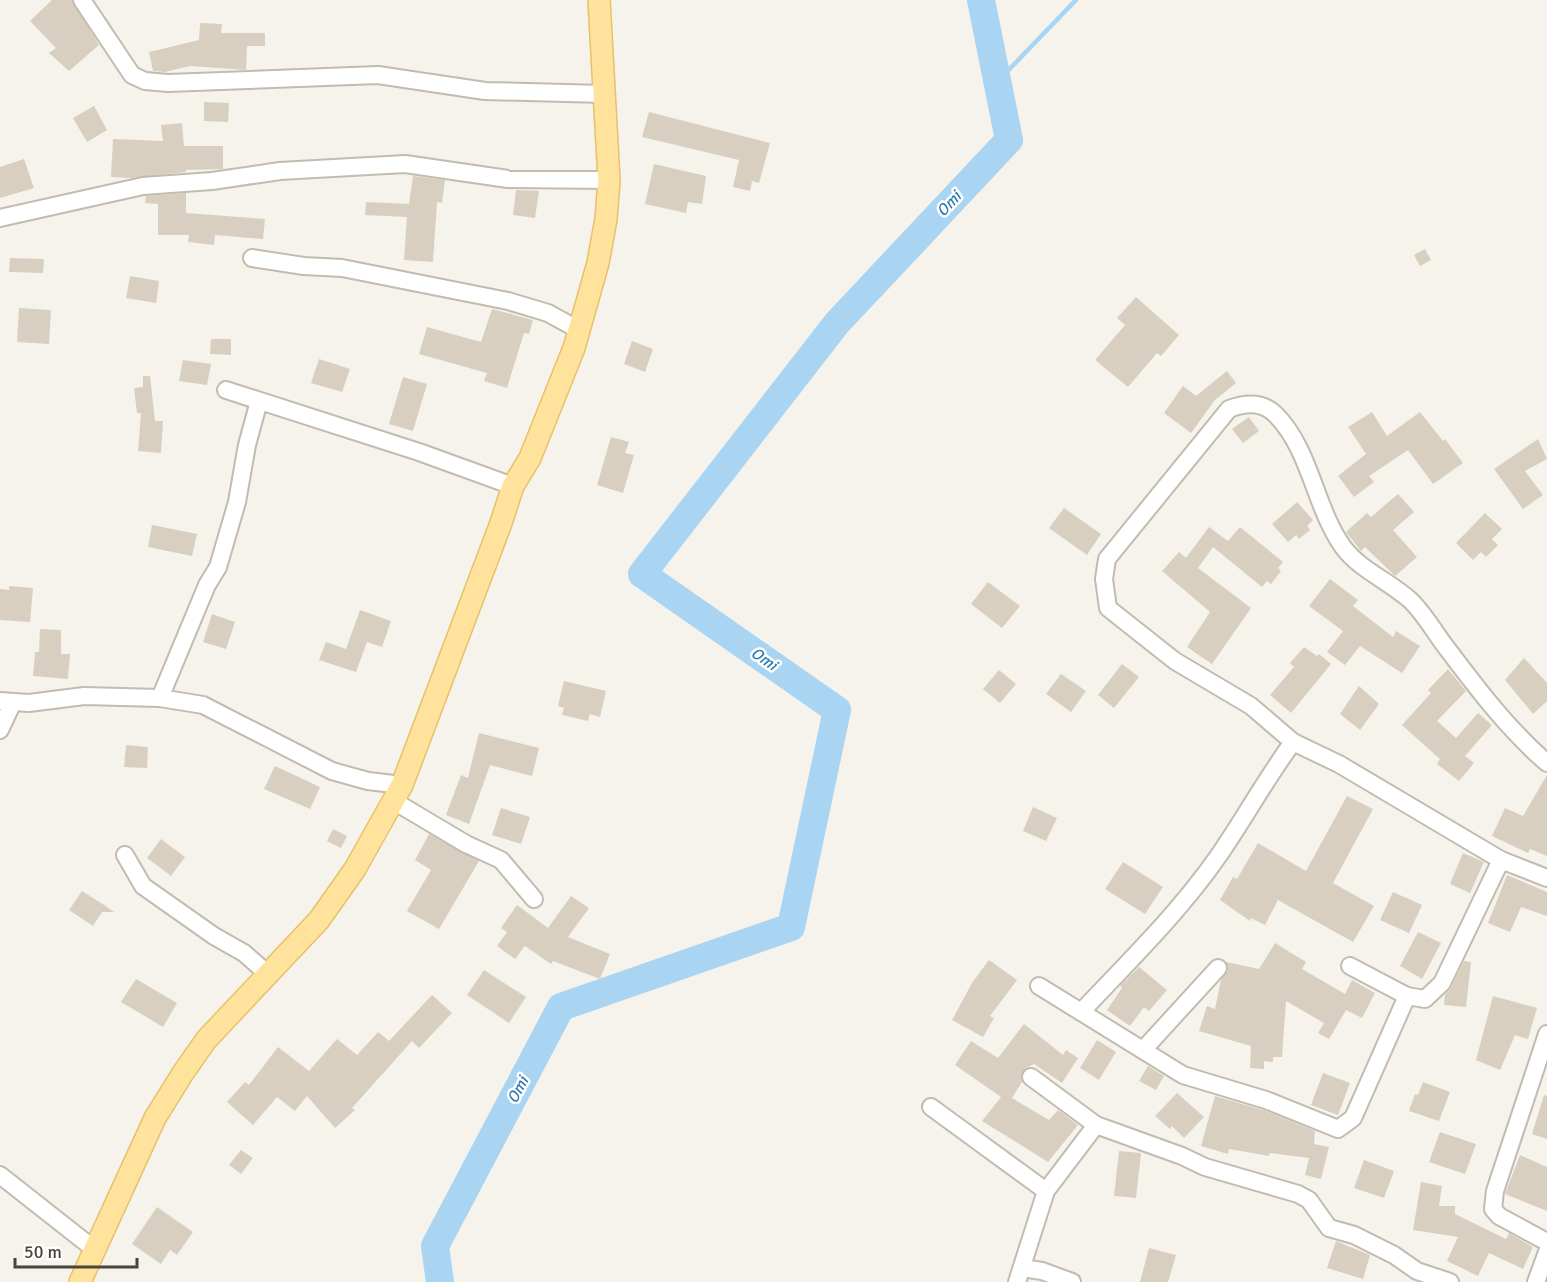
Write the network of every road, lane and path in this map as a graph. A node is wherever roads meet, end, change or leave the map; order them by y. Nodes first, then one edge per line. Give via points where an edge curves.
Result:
1 (82, 0) edge
2 (599, 0) edge
3 (604, 94) junction
4 (609, 180) junction
5 (0, 218) edge
6 (252, 258) dead end
7 (579, 330) junction
8 (226, 390) dead end
9 (259, 400) junction
10 (513, 486) junction
11 (160, 698) junction
12 (6, 701) edge
13 (0, 730) edge
14 (1293, 742) junction
15 (1547, 764) edge
16 (397, 793) junction
17 (124, 855) dead end
18 (1501, 861) junction
19 (1547, 878) edge
20 (534, 899) dead end
21 (1350, 966) dead end
22 (1218, 968) dead end
23 (269, 975) junction
24 (1039, 986) dead end
25 (1407, 996) junction
26 (1081, 1012) junction
27 (1547, 1034) edge
28 (1143, 1050) junction
29 (1031, 1077) dead end
30 (931, 1107) dead end
31 (1096, 1125) junction
32 (0, 1175) edge
33 (1046, 1191) junction
34 (1547, 1242) edge
35 (94, 1249) junction
36 (1547, 1252) edge
37 (1019, 1275) edge
38 (80, 1282) edge
39 (1072, 1282) edge
40 (1450, 1282) edge
41 (1536, 1282) edge

1 - 3 street via 132,75 145,81 378,75 485,91
2 - 3 main road
3 - 4 main road
4 - 5 street via 508,179 405,164 280,171 143,186
4 - 7 main road via 598,263
6 - 7 street via 342,268 508,302 548,313
7 - 10 main road via 530,458
8 - 9 street
9 - 10 street
9 - 11 street via 235,511 218,567
10 - 16 main road
11 - 12 street via 84,696
11 - 16 street via 203,705 332,771
12 - 13 street
14 - 15 street via 1251,706 1175,661 1108,608 1104,579 1107,559 1229,409 1244,403 1260,404 1274,413 1293,436 1342,546 1411,601 1482,695 1521,741
14 - 18 street via 1339,764
14 - 26 street via 1201,878
16 - 20 street via 466,844 501,861
16 - 23 main road via 320,920
17 - 23 street via 143,886 244,953
18 - 19 street
18 - 25 street via 1442,983 1425,999
21 - 25 street
22 - 28 street
23 - 35 main road via 206,1040 154,1118
24 - 26 street
25 - 28 street via 1353,1118 1338,1129 1266,1100 1183,1075
26 - 28 street
27 - 34 street via 1493,1209
29 - 31 street
30 - 33 street
31 - 33 street
31 - 40 street via 1204,1167 1298,1194 1309,1200 1329,1228 1354,1235 1394,1254 1417,1271
32 - 35 street
33 - 37 street
35 - 38 main road
36 - 41 street
37 - 39 street via 1042,1271

